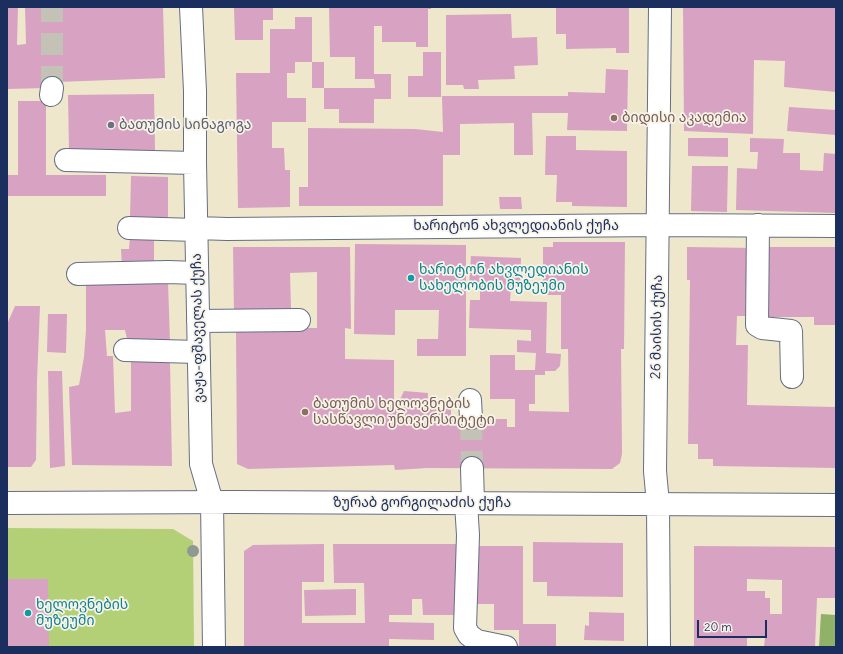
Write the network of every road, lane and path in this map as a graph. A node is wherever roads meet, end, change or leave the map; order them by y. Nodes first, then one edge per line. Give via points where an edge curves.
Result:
1 (191, 7) edge
2 (660, 7) edge
3 (66, 160) dead end
4 (195, 163) junction
5 (658, 225) junction
6 (758, 225) junction
7 (836, 226) edge
8 (129, 228) dead end
9 (196, 229) junction
10 (197, 273) junction
11 (78, 274) dead end
12 (299, 320) dead end
13 (198, 321) junction
14 (125, 350) dead end
15 (198, 352) junction
16 (792, 376) dead end
17 (472, 468) tunnel mouth
18 (7, 502) edge
19 (212, 502) junction
20 (470, 503) junction
21 (658, 504) junction
22 (836, 504) edge
23 (214, 647) edge
24 (506, 647) edge
25 (659, 647) edge

1 - 4 street, ვაჟა-ფშაველას ქუჩა
2 - 5 street, 26 მაისის ქუჩა
3 - 4 street
4 - 9 street, ვაჟა-ფშაველას ქუჩა
5 - 6 street, ხარიტონ ახვლედიანის ქუჩა
5 - 9 street, ხარიტონ ახვლედიანის ქუჩა
5 - 21 street, 26 მაისის ქუჩა via 655,471
6 - 7 street, ხარიტონ ახვლედიანის ქუჩა
6 - 16 street via 757,325 762,328 791,331
8 - 9 street, ხარიტონ ახვლედიანის ქუჩა
9 - 10 street, ვაჟა-ფშაველას ქუჩა
10 - 11 street
10 - 13 street, ვაჟა-ფშაველას ქუჩა
12 - 13 street
13 - 15 street, ვაჟა-ფშაველას ქუჩა
14 - 15 street
15 - 19 street, ვაჟა-ფშაველას ქუჩა via 201,464
17 - 20 street
18 - 19 street, ზურაბ გორგილაძის ქუჩა
19 - 20 street, ზურაბ გორგილაძის ქუჩა
19 - 23 street, ვაჟა-ფშაველას ქუჩა
20 - 21 street, ზურაბ გორგილაძის ქუჩა
20 - 24 street via 465,628 477,641
21 - 22 street, ზურაბ გორგილაძის ქუჩა
21 - 25 street, 26 მაისის ქუჩა

